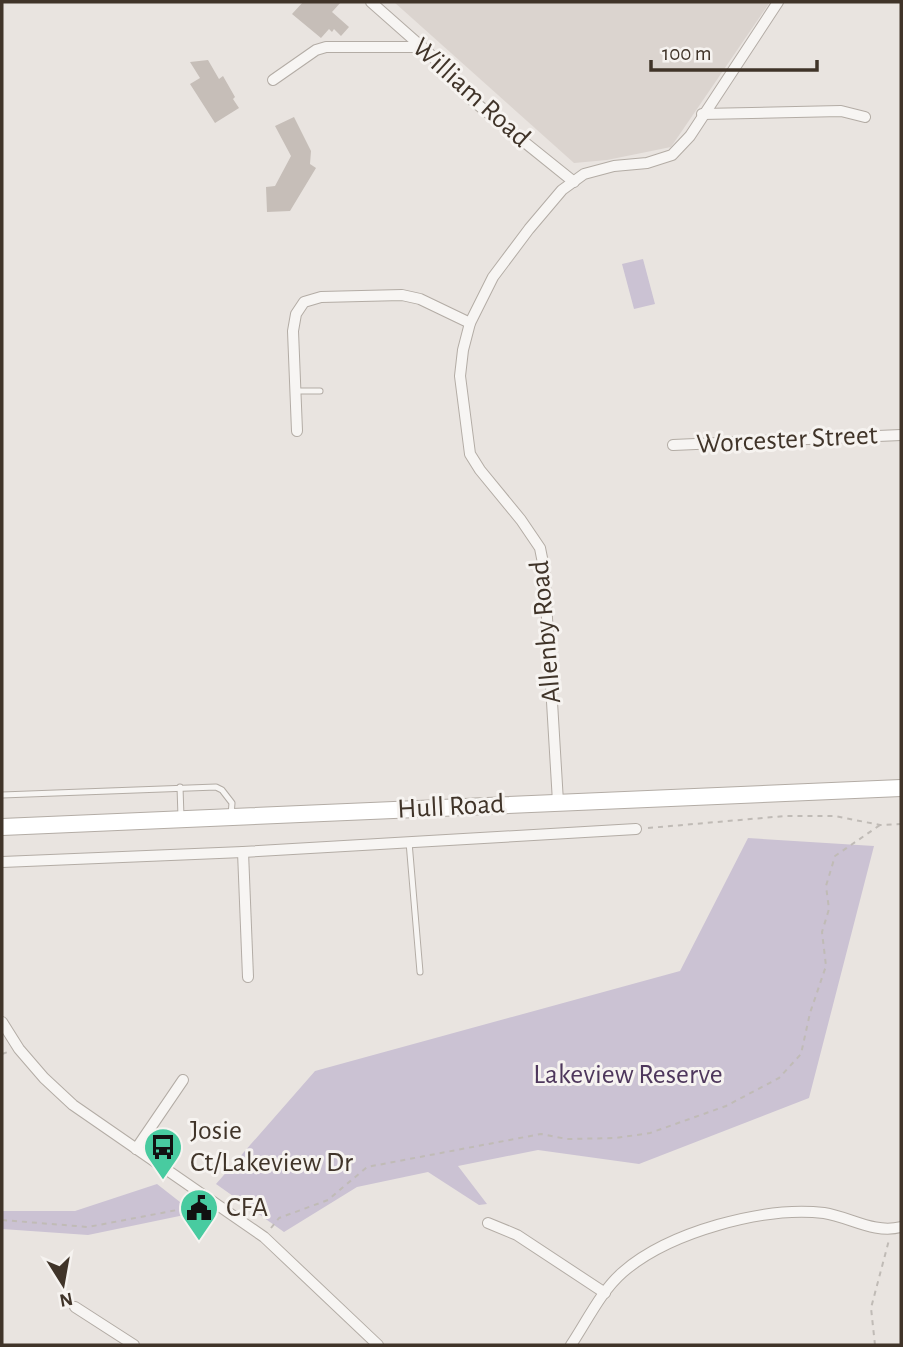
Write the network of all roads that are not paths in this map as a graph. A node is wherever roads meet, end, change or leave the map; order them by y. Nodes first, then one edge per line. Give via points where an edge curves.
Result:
1 (371, 2) edge
2 (778, 2) edge
3 (422, 47) junction
4 (273, 80) dead end
5 (702, 114) junction
6 (865, 117) dead end
7 (574, 182) junction
8 (470, 323) junction
9 (295, 391) junction
10 (320, 391) dead end
11 (297, 431) dead end
12 (901, 435) edge
13 (673, 445) dead end
14 (180, 787) junction
15 (901, 788) edge
16 (2, 795) edge
17 (558, 802) junction
18 (231, 818) junction
19 (181, 820) junction
20 (2, 827) edge
21 (636, 829) road end
22 (409, 842) junction
23 (243, 852) junction
24 (2, 862) edge
25 (420, 972) dead end
26 (248, 977) dead end
27 (2, 1022) edge
28 (183, 1080) dead end
29 (136, 1149) junction
30 (488, 1223) dead end
31 (897, 1228) edge
32 (605, 1293) junction
33 (75, 1307) dead end
34 (134, 1345) edge
35 (378, 1345) edge
36 (571, 1345) edge

1 - 3 street, William Road
2 - 5 street, Allenby Road
3 - 4 street via 326,47
3 - 7 street, William Road via 472,100
5 - 6 street via 841,111
5 - 7 street, Allenby Road via 672,155 584,174
7 - 8 street, Allenby Road via 562,190 493,277
8 - 9 street via 402,295 321,297 304,302 293,331
8 - 17 street, Allenby Road via 460,376 470,454 522,520 540,548 544,568
9 - 10 lane
9 - 11 street
12 - 13 street, Worcester Street
14 - 16 lane
14 - 18 lane via 222,790 232,803
14 - 19 lane
15 - 17 main road, Hull Road
17 - 18 main road, Hull Road
18 - 19 main road, Hull Road
19 - 20 main road, Hull Road
21 - 22 street, Hull Road
22 - 23 street, Hull Road
22 - 25 lane
23 - 24 street, Hull Road
23 - 26 street
27 - 29 street via 44,1078 73,1105
28 - 29 street
29 - 35 street via 264,1237
30 - 32 street via 517,1235
31 - 32 street via 871,1227 824,1213 788,1213 723,1223 654,1250 622,1272
32 - 36 street
33 - 34 street

